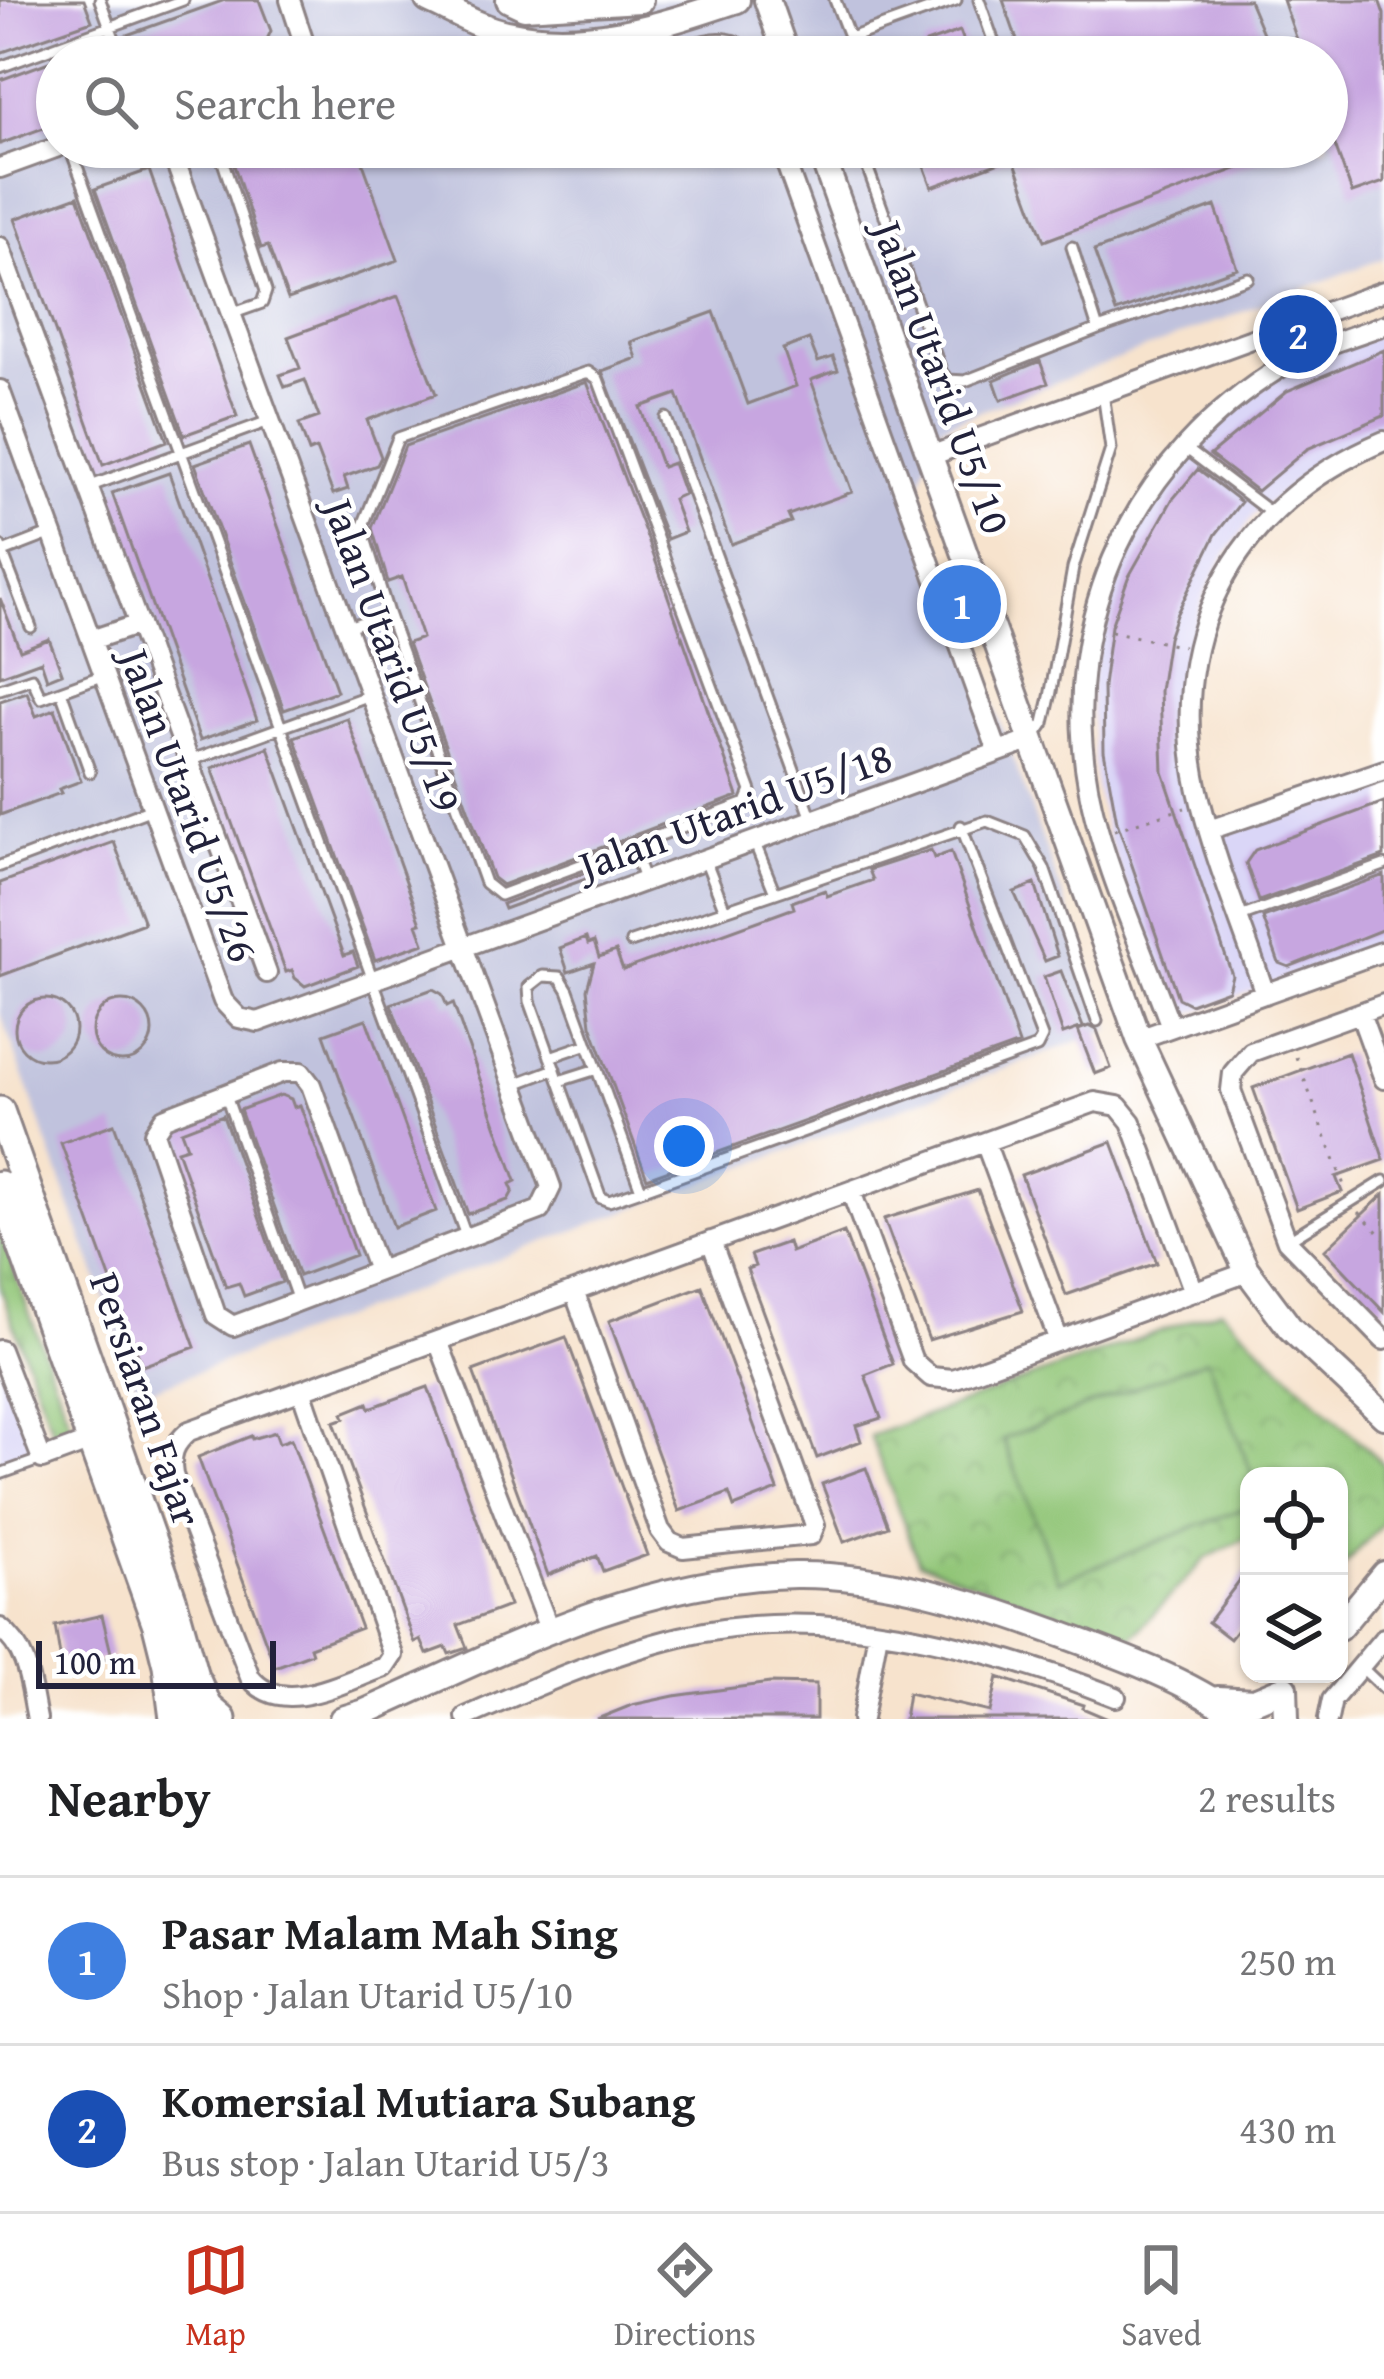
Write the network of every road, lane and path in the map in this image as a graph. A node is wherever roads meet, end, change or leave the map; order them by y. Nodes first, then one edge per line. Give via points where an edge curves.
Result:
1 (100, 0) edge
2 (183, 0) edge
3 (290, 0) edge
4 (428, 0) edge
5 (509, 0) edge
6 (640, 0) edge
7 (736, 0) edge
8 (767, 0) edge
9 (835, 0) edge
10 (956, 0) edge
11 (979, 0) edge
12 (110, 27) junction
13 (645, 30) junction
14 (85, 36) edge
15 (113, 36) edge
16 (302, 36) edge
17 (524, 36) edge
18 (566, 36) edge
19 (649, 36) edge
20 (780, 36) edge
21 (849, 36) edge
22 (856, 36) edge
23 (992, 36) edge
24 (36, 54) edge
25 (0, 67) edge
26 (36, 155) edge
27 (0, 168) edge
28 (78, 168) edge
29 (178, 168) edge
30 (225, 168) edge
31 (788, 168) edge
32 (827, 168) edge
33 (868, 168) edge
34 (0, 247) edge
35 (1072, 247) dead end
36 (1248, 278) dead end
37 (1384, 291) edge
38 (231, 314) junction
39 (1384, 325) edge
40 (1098, 329) junction
41 (0, 390) edge
42 (1102, 393) junction
43 (666, 418) dead end
44 (270, 421) junction
45 (1384, 441) edge
46 (1184, 447) junction
47 (181, 453) junction
48 (933, 463) junction
49 (901, 482) junction
50 (88, 487) junction
51 (1271, 512) junction
52 (52, 533) junction
53 (1, 549) edge
54 (388, 613) junction
55 (139, 624) junction
56 (1091, 626) junction
57 (31, 627) dead end
58 (345, 628) junction
59 (91, 640) junction
60 (1196, 650) junction
61 (104, 675) junction
62 (0, 689) edge
63 (61, 691) junction
64 (370, 695) junction
65 (280, 728) junction
66 (1032, 740) junction
67 (998, 752) junction
68 (189, 761) junction
69 (1384, 770) edge
70 (90, 772) dead end
71 (1201, 802) junction
72 (152, 808) junction
73 (812, 820) junction
74 (961, 826) junction
75 (1209, 830) junction
76 (1100, 834) junction
77 (754, 841) junction
78 (632, 848) junction
79 (705, 859) junction
80 (1384, 865) edge
81 (0, 866) edge
82 (645, 880) junction
83 (775, 892) junction
84 (725, 910) junction
85 (1240, 917) junction
86 (631, 942) dead end
87 (462, 947) junction
88 (1384, 951) edge
89 (267, 973) dead end
90 (373, 980) junction
91 (1265, 994) junction
92 (1384, 1004) edge
93 (1360, 1012) junction
94 (1097, 1021) dead end
95 (1171, 1028) junction
96 (1289, 1038) junction
97 (1139, 1039) junction
98 (588, 1044) junction
99 (550, 1057) junction
100 (555, 1069) junction
101 (597, 1069) junction
102 (1384, 1079) edge
103 (559, 1081) junction
104 (513, 1084) junction
105 (225, 1093) junction
106 (0, 1111) edge
107 (986, 1142) junction
108 (1384, 1181) edge
109 (0, 1185) edge
110 (640, 1190) junction
111 (850, 1191) junction
112 (1350, 1202) junction
113 (466, 1238) junction
114 (1384, 1239) edge
115 (711, 1241) junction
116 (1287, 1241) junction
117 (378, 1271) junction
118 (1248, 1272) junction
119 (574, 1291) junction
120 (1194, 1292) junction
121 (298, 1301) junction
122 (1384, 1340) edge
123 (438, 1341) junction
124 (1059, 1341) junction
125 (0, 1349) edge
126 (301, 1390) junction
127 (1384, 1415) edge
128 (104, 1436) junction
129 (42, 1459) junction
130 (0, 1474) edge
131 (1384, 1574) edge
132 (1348, 1617) edge
133 (0, 1628) edge
134 (549, 1629) junction
135 (878, 1632) junction
136 (1384, 1638) edge
137 (1361, 1667) junction
138 (193, 1673) junction
139 (1288, 1683) edge
140 (1290, 1683) edge
141 (1292, 1683) edge
142 (1384, 1689) edge
143 (1116, 1697) dead end
144 (1216, 1709) edge
145 (466, 1717) edge
146 (37, 1719) edge
147 (173, 1719) edge
148 (197, 1719) edge
149 (222, 1719) edge
150 (342, 1719) edge
151 (862, 1719) edge
152 (1241, 1719) edge
153 (1261, 1719) edge
154 (1286, 1719) edge
155 (1328, 1719) edge

1 - 12 lane
2 - 12 lane
3 - 16 street
4 - 17 street
5 - 6 street via 524,7
7 - 13 street
8 - 20 street
9 - 21 lane
10 - 22 lane
11 - 23 lane
12 - 14 lane
12 - 15 lane
13 - 18 street
13 - 19 street
24 - 25 lane
26 - 27 street
28 - 47 lane
29 - 38 street, Jalan Utarid U5/19
30 - 38 lane via 266,291 262,303
31 - 49 street
32 - 48 street, Jalan Utarid U5/10
33 - 40 lane via 949,380
34 - 50 street
35 - 40 lane
36 - 40 lane
37 - 42 street
38 - 44 street, Jalan Utarid U5/19
39 - 46 street via 1288,363
41 - 52 street, Jalan Utarid U5/26
42 - 48 street
42 - 66 lane via 1111,449 1073,568 1044,723
43 - 73 lane
44 - 47 lane
44 - 58 street, Jalan Utarid U5/19
45 - 51 street via 1321,472
46 - 51 lane
46 - 56 street via 1124,528
47 - 50 lane
47 - 65 lane
48 - 49 street
48 - 66 street, Jalan Utarid U5/10
49 - 67 street
50 - 55 street
51 - 60 street via 1231,563
52 - 53 lane
52 - 59 street, Jalan Utarid U5/26
53 - 57 lane
54 - 58 lane
54 - 78 lane via 485,883 500,895
54 - 78 lane via 362,528 398,438 588,372 598,379 752,791 746,802
55 - 59 street
55 - 68 street
56 - 60 path
56 - 76 street via 1083,736
58 - 64 street, Jalan Utarid U5/19
59 - 61 street, Jalan Utarid U5/26
60 - 71 street via 1188,701
61 - 63 lane
61 - 72 street, Jalan Utarid U5/26
62 - 63 lane via 32,678 40,698
63 - 70 lane
64 - 65 lane
64 - 87 street, Jalan Utarid U5/19
65 - 68 lane
65 - 90 lane
66 - 67 street, Jalan Utarid U5/18
66 - 97 street, Jalan Utarid U5/10
67 - 73 street, Jalan Utarid U5/18
68 - 89 street
69 - 75 street
71 - 75 street
71 - 76 path
72 - 81 lane
72 - 90 street, Jalan Utarid U5/26 via 223,1001 239,1018 258,1022
73 - 77 street, Jalan Utarid U5/18
74 - 83 lane
74 - 94 lane via 987,821 1025,836 1044,868
74 - 110 lane via 1042,1037 1037,1047
75 - 85 street
76 - 95 street
77 - 79 street, Jalan Utarid U5/18
77 - 83 lane
78 - 82 lane
79 - 82 street, Jalan Utarid U5/18
79 - 84 lane
80 - 85 lane
82 - 87 street, Jalan Utarid U5/18
83 - 84 lane
84 - 86 lane
85 - 91 street
87 - 90 street, Jalan Utarid U5/26
87 - 104 street, Jalan Utarid U5/19
88 - 91 street
90 - 113 lane
91 - 95 street
92 - 93 street
93 - 96 street
93 - 102 street
95 - 97 street
96 - 112 path
96 - 116 street via 1251,1052 1233,1073 1231,1090
97 - 118 street, Jalan Utarid U5/10
98 - 99 lane
98 - 99 lane via 560,977 543,976 529,987 530,1000
98 - 101 lane
99 - 100 lane
100 - 103 lane
100 - 104 lane
101 - 103 lane
101 - 110 lane
103 - 110 lane via 601,1198
104 - 113 street, Jalan Utarid U5/19 via 551,1187 540,1210
105 - 117 street via 301,1072
105 - 121 lane
105 - 121 street via 164,1118 154,1133 216,1315 233,1326
106 - 128 main road, Persiaran Fajar
107 - 111 street
107 - 120 street via 1095,1102 1118,1106
107 - 124 street
108 - 112 lane
109 - 128 main road, Persiaran Fajar
111 - 115 street
111 - 124 street via 913,1361 931,1377 953,1379
112 - 114 path
112 - 116 lane
113 - 117 street
115 - 119 street
115 - 119 street via 811,1534 669,1543
116 - 122 street
117 - 121 street
118 - 120 street
118 - 127 street, Jalan Utarid U5/10 via 1290,1328
119 - 123 street
120 - 124 street
123 - 126 street
123 - 134 street
125 - 129 street
126 - 126 street via 189,1431 170,1458 250,1678 268,1695 295,1697 385,1667 393,1654
128 - 129 street
128 - 138 main road, Persiaran Fajar via 172,1598
128 - 147 main road via 167,1665
129 - 130 lane
131 - 132 street
133 - 146 street via 27,1667
134 - 144 street via 728,1580 798,1575 879,1583 1014,1617 1132,1660
134 - 150 street
135 - 143 street via 996,1656
135 - 145 street via 783,1626 683,1636
135 - 151 street
136 - 137 street
137 - 142 lane
137 - 155 street via 1331,1700
138 - 148 main road, Persiaran Fajar
138 - 149 main road
139 - 144 street
140 - 153 street
141 - 154 street
144 - 152 street

